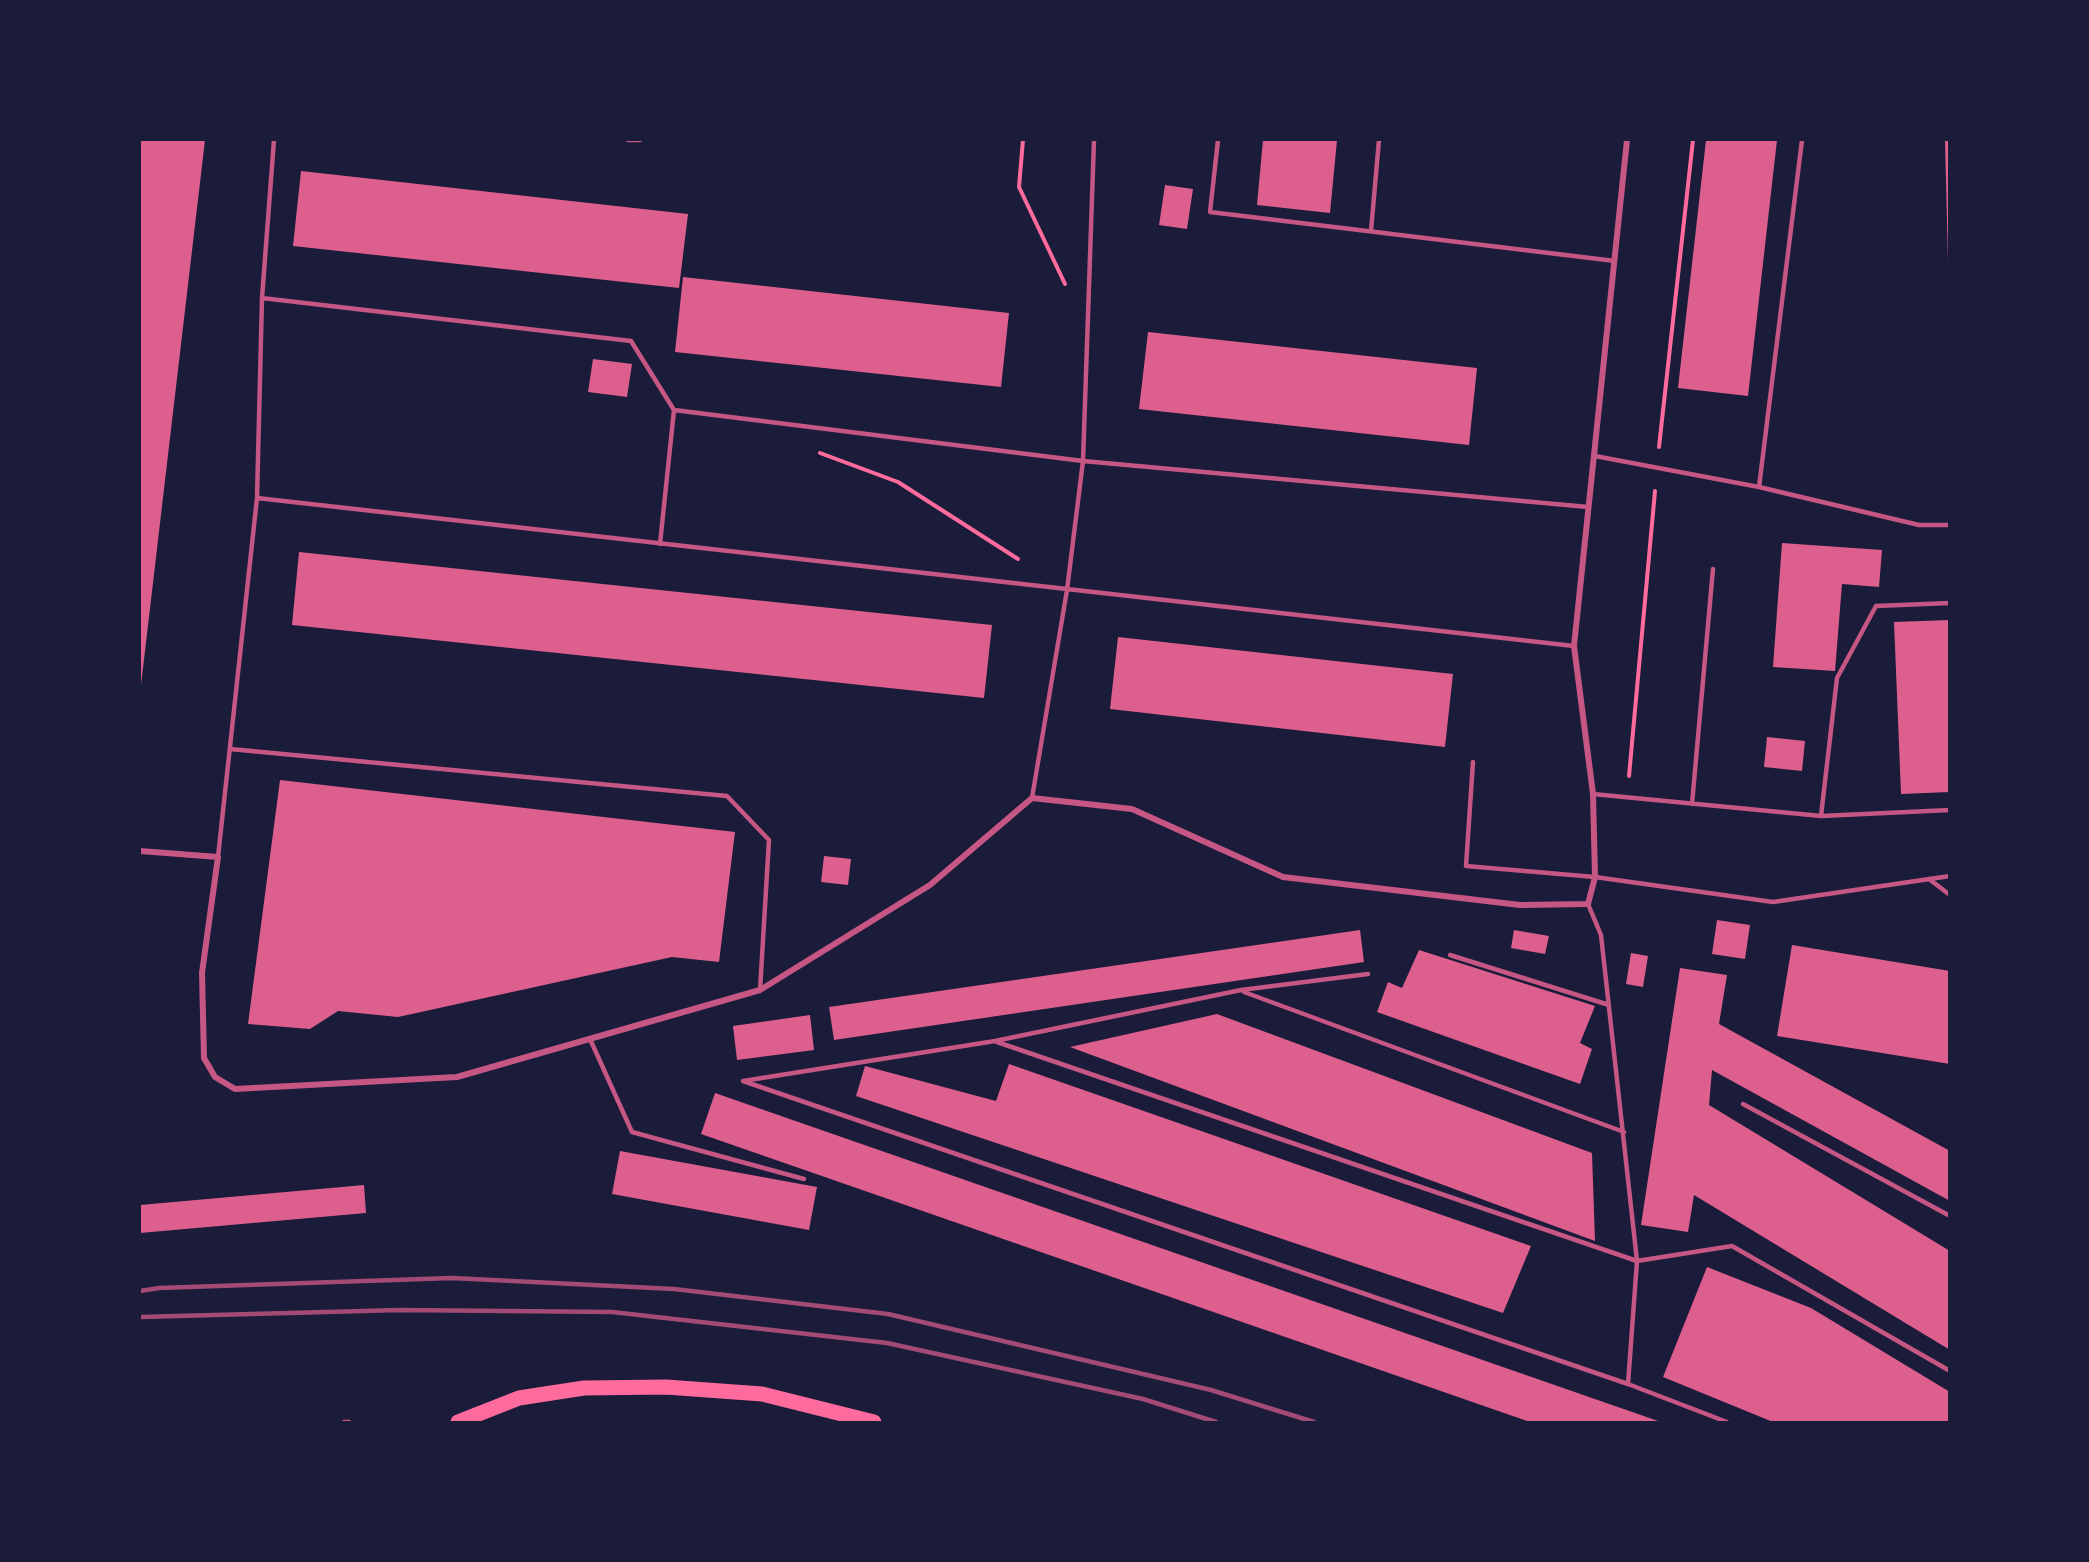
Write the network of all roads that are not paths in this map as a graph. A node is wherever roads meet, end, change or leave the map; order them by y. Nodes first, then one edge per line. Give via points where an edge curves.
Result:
1 (274, 140) edge
2 (627, 140) edge
3 (638, 140) edge
4 (1094, 140) edge
5 (1218, 140) edge
6 (1378, 140) edge
7 (1627, 140) edge
8 (1802, 140) edge
9 (1371, 231) junction
10 (1615, 261) junction
11 (262, 298) junction
12 (675, 410) junction
13 (1595, 456) junction
14 (1083, 461) junction
15 (1759, 487) junction
16 (257, 498) junction
17 (1588, 507) junction
18 (1950, 525) edge
19 (660, 544) junction
20 (1713, 569) dead end
21 (1067, 590) junction
22 (1950, 603) edge
23 (1574, 646) junction
24 (230, 748) junction
25 (1473, 762) dead end
26 (1593, 794) junction
27 (1032, 798) junction
28 (1692, 804) junction
29 (1950, 810) edge
30 (1821, 816) junction
31 (140, 851) edge
32 (218, 857) junction
33 (1950, 876) edge
34 (1595, 877) junction
35 (1929, 879) junction
36 (1950, 895) edge
37 (1588, 904) junction
38 (1450, 955) dead end
39 (1368, 974) dead end
40 (760, 990) junction
41 (1240, 990) junction
42 (1609, 1005) junction
43 (590, 1039) junction
44 (995, 1041) junction
45 (1743, 1104) dead end
46 (1624, 1132) junction
47 (804, 1179) dead end
48 (1950, 1216) edge
49 (1637, 1261) junction
50 (1950, 1371) edge
51 (1628, 1384) junction
52 (344, 1422) edge
53 (349, 1422) edge
54 (458, 1422) edge
55 (874, 1422) edge
56 (1727, 1422) edge

1 - 11 lane
2 - 3 lane
4 - 14 lane
5 - 9 lane via 1210,212
6 - 9 lane
7 - 10 street
8 - 15 lane
9 - 10 lane
10 - 13 street
11 - 12 lane via 631,341
11 - 16 lane
12 - 14 lane
12 - 19 lane
13 - 15 lane
13 - 17 street
14 - 17 lane
14 - 21 lane
15 - 18 lane via 1918,525
16 - 19 lane
16 - 24 lane
17 - 23 street
19 - 21 lane
20 - 28 lane
21 - 23 lane
21 - 27 lane
22 - 30 lane via 1876,606 1837,678
23 - 26 street
24 - 32 lane
24 - 40 lane via 727,796 769,840
25 - 34 lane via 1466,866
26 - 28 lane
26 - 34 street
27 - 37 street via 1132,809 1283,877 1520,905
27 - 40 street via 930,885
28 - 30 lane
29 - 30 lane
31 - 32 street
32 - 43 street via 202,973 204,1058 215,1077 235,1089 457,1077
33 - 35 lane
34 - 35 lane via 1773,902
34 - 37 street
35 - 36 lane
37 - 42 lane via 1601,935
38 - 42 lane
39 - 41 lane
40 - 43 street
41 - 44 lane
41 - 46 lane
42 - 46 lane
43 - 47 lane via 632,1132
44 - 49 lane
44 - 51 lane via 742,1081
45 - 48 lane
46 - 49 lane
49 - 50 lane via 1732,1246
49 - 51 lane
51 - 56 lane
52 - 53 lane
54 - 55 main road via 519,1398 584,1388 666,1387 762,1394

